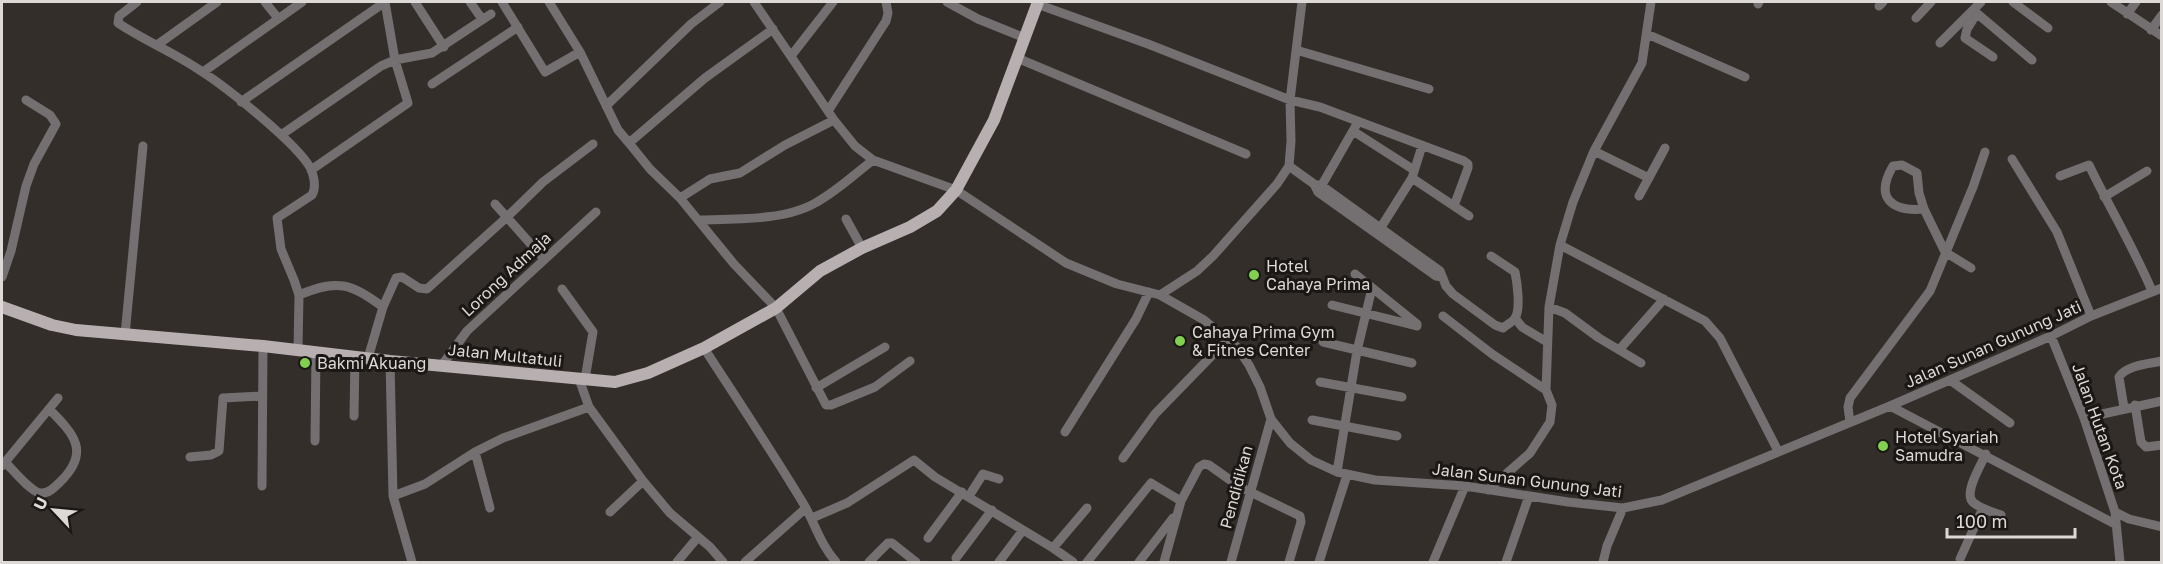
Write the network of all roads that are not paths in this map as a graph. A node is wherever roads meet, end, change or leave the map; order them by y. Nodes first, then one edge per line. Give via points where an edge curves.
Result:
1 (137, 2) edge
2 (217, 2) edge
3 (265, 2) edge
4 (302, 2) edge
5 (385, 2) edge
6 (415, 2) edge
7 (470, 2) edge
8 (502, 2) edge
9 (549, 2) edge
10 (720, 2) edge
11 (754, 2) edge
12 (833, 2) edge
13 (886, 2) edge
14 (947, 2) edge
15 (1302, 2) edge
16 (1651, 2) edge
17 (1931, 2) edge
18 (1981, 2) edge
19 (2013, 2) edge
20 (2111, 2) edge
21 (2136, 2) edge
22 (1037, 3) edge
23 (1975, 12) junction
24 (2127, 14) junction
25 (2162, 15) edge
26 (277, 18) junction
27 (1916, 18) dead end
28 (518, 27) junction
29 (2048, 28) dead end
30 (772, 29) junction
31 (2151, 30) junction
32 (1647, 34) junction
33 (2162, 36) edge
34 (1025, 38) junction
35 (1940, 43) dead end
36 (157, 45) junction
37 (444, 46) junction
38 (1296, 50) junction
39 (580, 52) junction
40 (791, 56) junction
41 (1993, 57) dead end
42 (1017, 58) junction
43 (395, 60) junction
44 (2032, 60) dead end
45 (203, 72) junction
46 (1745, 77) dead end
47 (432, 84) dead end
48 (1429, 89) dead end
49 (26, 100) dead end
50 (1290, 100) junction
51 (241, 102) junction
52 (606, 106) junction
53 (828, 111) junction
54 (834, 120) junction
55 (1355, 127) junction
56 (281, 135) junction
57 (629, 143) junction
58 (593, 144) dead end
59 (143, 146) dead end
60 (1422, 146) junction
61 (1665, 148) dead end
62 (1594, 151) junction
63 (1985, 152) dead end
64 (1246, 154) dead end
65 (2012, 159) dead end
66 (873, 160) junction
67 (1289, 166) junction
68 (311, 170) junction
69 (2147, 171) dead end
70 (1413, 174) junction
71 (1649, 177) junction
72 (2060, 177) dead end
73 (1318, 187) junction
74 (956, 190) junction
75 (1639, 196) dead end
76 (2104, 196) junction
77 (680, 198) junction
78 (495, 204) dead end
79 (1454, 206) junction
80 (1924, 209) junction
81 (596, 212) dead end
82 (1469, 216) dead end
83 (506, 218) junction
84 (846, 219) dead end
85 (698, 220) junction
86 (1379, 231) junction
87 (1560, 245) junction
88 (862, 248) junction
89 (1945, 252) junction
90 (1491, 256) dead end
91 (544, 259) junction
92 (1971, 268) dead end
93 (1355, 274) dead end
94 (2, 277) edge
95 (1372, 288) junction
96 (562, 289) dead end
97 (2157, 290) edge
98 (1149, 292) junction
99 (299, 295) junction
100 (1160, 296) junction
101 (1664, 299) junction
102 (1332, 305) dead end
103 (2, 307) edge
104 (1549, 307) junction
105 (383, 308) junction
106 (776, 308) junction
107 (1365, 313) junction
108 (1443, 316) dead end
109 (2091, 316) junction
110 (1515, 318) junction
111 (125, 335) junction
112 (2051, 336) junction
113 (1228, 339) junction
114 (1323, 342) dead end
115 (1547, 342) junction
116 (263, 346) junction
117 (885, 347) dead end
118 (704, 348) junction
119 (298, 350) junction
120 (1619, 350) junction
121 (1357, 351) junction
122 (316, 352) junction
123 (362, 357) junction
124 (390, 361) junction
125 (910, 361) dead end
126 (2162, 361) edge
127 (1412, 363) dead end
128 (1641, 363) dead end
129 (442, 365) junction
130 (582, 379) junction
131 (1950, 380) junction
132 (1320, 382) dead end
133 (816, 388) junction
134 (1351, 388) junction
135 (1546, 390) junction
136 (262, 396) junction
137 (1402, 397) dead end
138 (58, 398) dead end
139 (2162, 401) edge
140 (2135, 405) junction
141 (1890, 406) junction
142 (589, 407) junction
143 (2124, 408) junction
144 (49, 409) junction
145 (354, 416) dead end
146 (2084, 418) junction
147 (1271, 419) junction
148 (1312, 420) dead end
149 (1850, 422) junction
150 (2010, 423) dead end
151 (1345, 427) junction
152 (1065, 432) dead end
153 (1397, 436) dead end
154 (315, 441) dead end
155 (2162, 446) edge
156 (1778, 451) junction
157 (475, 452) junction
158 (1986, 454) junction
159 (190, 457) dead end
160 (1123, 458) dead end
161 (3, 464) edge
162 (1342, 473) junction
163 (999, 479) dead end
164 (643, 481) junction
165 (262, 486) dead end
166 (1465, 486) junction
167 (1488, 490) junction
168 (1250, 492) junction
169 (965, 494) junction
170 (393, 496) junction
171 (1529, 496) junction
172 (1181, 501) junction
173 (490, 508) dead end
174 (806, 508) junction
175 (1087, 508) dead end
176 (1623, 508) junction
177 (1983, 508) junction
178 (992, 510) junction
179 (610, 512) dead end
180 (2115, 512) junction
181 (1177, 514) junction
182 (2001, 515) dead end
183 (812, 518) junction
184 (2115, 524) junction
185 (2162, 527) edge
186 (1023, 530) junction
187 (698, 537) junction
188 (928, 538) dead end
189 (1053, 548) junction
190 (956, 558) dead end
191 (1960, 559) dead end
192 (412, 562) edge
193 (677, 562) edge
194 (723, 562) edge
195 (745, 562) edge
196 (836, 562) edge
197 (869, 562) edge
198 (916, 562) edge
199 (999, 562) edge
200 (1073, 562) edge
201 (1087, 562) edge
202 (1139, 562) edge
203 (1164, 562) edge
204 (1231, 562) edge
205 (1289, 562) edge
206 (1319, 562) edge
207 (1433, 562) edge
208 (1506, 562) edge
209 (1603, 562) edge
210 (2120, 562) edge

1 - 36 street via 119,16 118,22
2 - 36 street
3 - 26 street
4 - 26 street
5 - 43 street
5 - 51 street
6 - 37 street
7 - 37 street via 487,17
8 - 28 street
9 - 39 street
10 - 52 street via 691,24
11 - 30 street
12 - 40 street
13 - 53 street via 886,21
14 - 34 street
15 - 38 street
16 - 32 street
17 - 27 street
18 - 23 street
19 - 29 street
20 - 24 street
21 - 24 street
22 - 34 main road, Jalan Multatuli
22 - 50 street
23 - 35 street
23 - 41 street via 1965,38
23 - 44 street
24 - 31 street
25 - 31 street
26 - 45 street
28 - 39 street via 545,72
28 - 47 street
30 - 40 street
30 - 57 street via 705,78
31 - 33 street
32 - 46 street
32 - 62 street via 1642,63
34 - 42 main road, Jalan Multatuli
36 - 45 street
37 - 43 street via 420,57
38 - 48 street
38 - 50 street
39 - 52 street
40 - 53 street
42 - 64 street
42 - 74 main road, Jalan Multatuli via 994,120
43 - 56 street
43 - 68 street via 408,102
45 - 51 street
49 - 94 street via 50,115 56,124 30,175
50 - 55 street via 1320,107
50 - 67 street
51 - 56 street
52 - 57 street
53 - 54 street
54 - 66 street via 855,146
54 - 77 street via 740,173 710,179
55 - 60 street
55 - 70 street
55 - 73 street
56 - 68 street
57 - 77 street
58 - 83 street via 543,182
59 - 111 street
60 - 70 street
60 - 79 street via 1468,164
61 - 71 street
62 - 71 street
62 - 87 street
63 - 89 street
65 - 109 street via 2057,232
66 - 74 street, Jalan Sunan Gunung Jati
66 - 85 street via 818,202 801,210
67 - 73 street
67 - 100 street via 1213,256 1197,272
68 - 99 street via 315,187 312,195 277,218 281,249
69 - 76 street
70 - 79 street
70 - 86 street
71 - 75 street
72 - 76 street via 2089,165
73 - 86 street
74 - 88 main road, Jalan Multatuli via 937,211
74 - 98 street, Jalan Sunan Gunung Jati via 1066,263 1117,284
76 - 97 street
77 - 85 street
78 - 83 street
79 - 82 street
80 - 80 street via 1890,203 1884,192 1893,166 1902,165 1917,173
80 - 89 street
81 - 91 street, Lorong Admaja
83 - 91 street
83 - 105 street via 427,290 402,277 396,278
84 - 88 street
85 - 106 street
86 - 110 street via 1442,277 1453,294 1495,325 1503,328
87 - 101 street
87 - 104 street
88 - 106 main road, Jalan Multatuli via 820,271
89 - 92 street
89 - 149 street via 1930,291 1850,398
90 - 110 street via 1515,272
91 - 129 street, Lorong Admaja via 467,331
93 - 95 street
95 - 107 street
95 - 107 street via 1417,325
96 - 130 street via 593,332
97 - 109 street, Jalan Sunan Gunung Jati
98 - 100 street, Jalan Sunan Gunung Jati
98 - 152 street
99 - 105 street via 318,287 345,285
99 - 119 street
100 - 113 street, Jalan Sunan Gunung Jati via 1204,320
101 - 120 street
101 - 156 street via 1699,316 1720,338
102 - 107 street
103 - 111 main road, Jalan Multatuli via 52,325
104 - 115 street
104 - 120 street via 1565,313
105 - 123 street
106 - 118 main road, Jalan Multatuli
106 - 133 street
107 - 121 street
108 - 135 street
109 - 112 street, Jalan Sunan Gunung Jati
110 - 115 street
111 - 116 main road, Jalan Multatuli
112 - 131 street, Jalan Sunan Gunung Jati
112 - 146 street, Jalan Hutan Kota
113 - 147 street, Jalan Sunan Gunung Jati via 1249,365
113 - 160 street via 1155,414
114 - 121 street
115 - 135 street
116 - 119 main road, Jalan Multatuli
116 - 136 street
117 - 133 street
118 - 130 main road, Jalan Multatuli via 629,380
118 - 174 street
119 - 122 main road, Jalan Multatuli
120 - 128 street
121 - 127 street
121 - 134 street
122 - 123 main road, Jalan Multatuli
122 - 154 street
123 - 124 main road, Jalan Multatuli
123 - 145 street
124 - 129 main road, Jalan Multatuli
124 - 170 street
125 - 133 street via 875,387 831,405 824,402
126 - 143 street via 2121,373
129 - 130 main road, Jalan Multatuli
130 - 142 street
131 - 141 street, Jalan Sunan Gunung Jati
131 - 150 street
132 - 134 street
134 - 137 street
134 - 151 street
135 - 167 street via 1552,405 1550,422 1530,453
136 - 159 street via 224,398 219,451
136 - 165 street
138 - 144 street
139 - 140 street
140 - 143 street
140 - 155 street via 2141,442 2146,447
141 - 149 street, Jalan Sunan Gunung Jati
141 - 158 street
142 - 157 street
142 - 164 street
143 - 146 street
144 - 161 street
144 - 161 street via 76,444 77,457 67,474 49,491 41,493
146 - 180 street, Jalan Hutan Kota
147 - 162 street, Jalan Sunan Gunung Jati via 1300,452
147 - 168 street, Pendidikan
148 - 151 street
149 - 156 street, Jalan Sunan Gunung Jati
151 - 153 street
151 - 162 street
156 - 176 street, Jalan Sunan Gunung Jati via 1679,494
157 - 170 street via 425,483
157 - 173 street
158 - 177 street via 1969,493 1973,503
158 - 184 street
162 - 166 street, Jalan Sunan Gunung Jati via 1375,480
162 - 206 street
163 - 169 street via 983,474
164 - 179 street
164 - 187 street via 670,513
166 - 167 street, Jalan Sunan Gunung Jati
166 - 207 street
167 - 171 street, Jalan Sunan Gunung Jati
168 - 172 street via 1204,464
168 - 204 street, Pendidikan
168 - 205 street via 1300,516
169 - 178 street
169 - 183 street via 911,460 847,502
169 - 188 street
170 - 192 street
171 - 176 street, Jalan Sunan Gunung Jati
171 - 208 street
172 - 181 street
172 - 201 street via 1151,483
174 - 183 street
174 - 195 street
175 - 189 street
176 - 209 street
177 - 182 street
177 - 191 street
178 - 186 street
178 - 190 street
180 - 184 street, Jalan Hutan Kota
180 - 185 street
181 - 202 street
181 - 203 street
183 - 196 street via 825,550
184 - 210 street, Jalan Hutan Kota
186 - 189 street
186 - 199 street
187 - 193 street
187 - 194 street
189 - 200 street
197 - 198 street via 888,543

